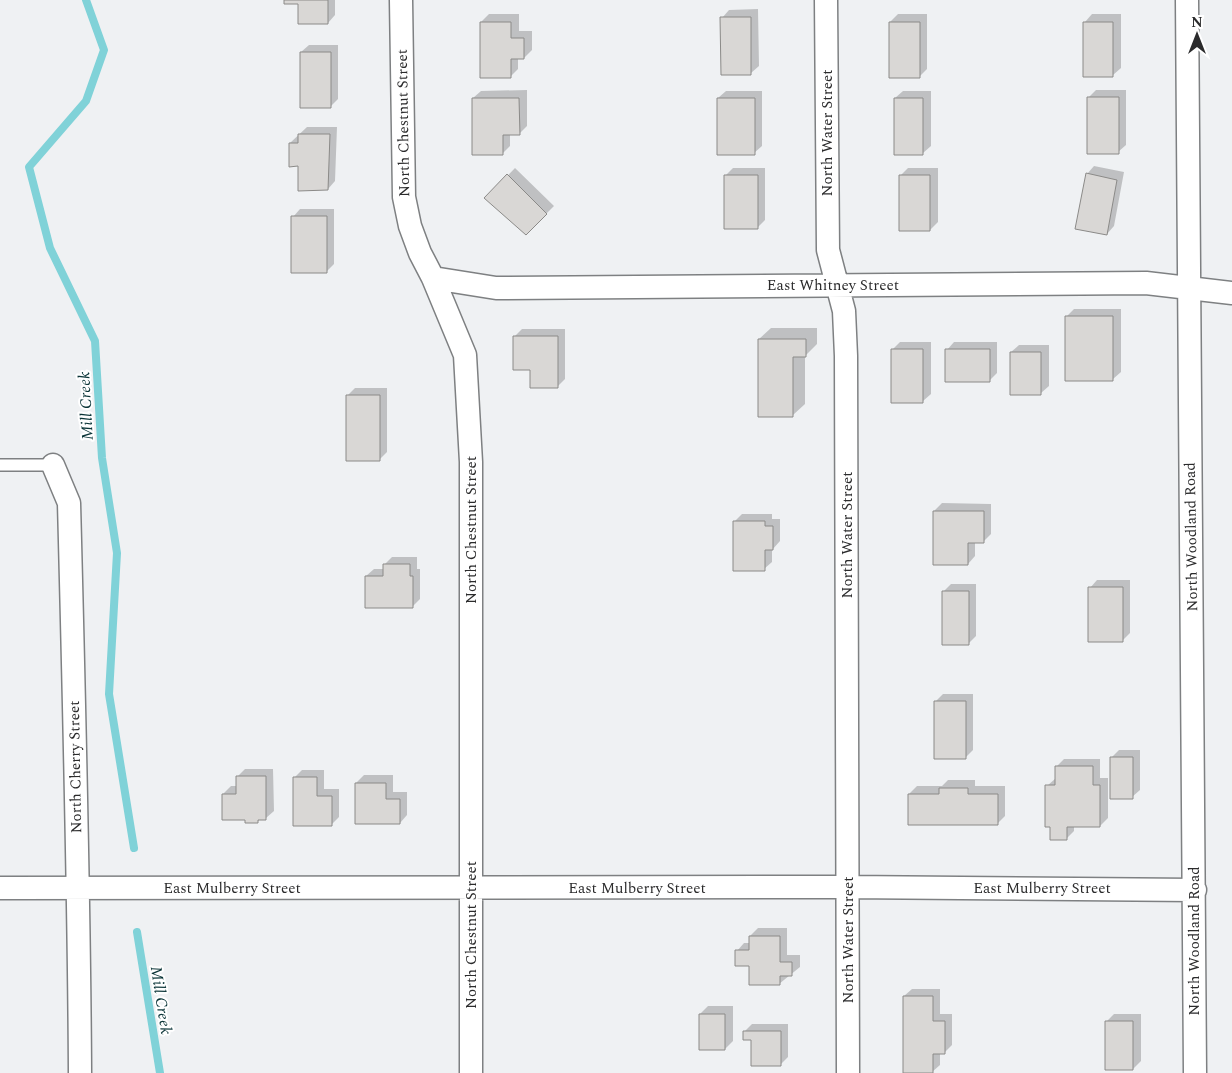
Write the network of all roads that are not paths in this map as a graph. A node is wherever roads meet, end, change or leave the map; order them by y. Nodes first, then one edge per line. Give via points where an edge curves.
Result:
1 (401, 0) edge
2 (826, 0) edge
3 (1187, 0) edge
4 (433, 278) junction
5 (837, 285) junction
6 (1188, 289) junction
7 (1232, 293) edge
8 (0, 465) edge
9 (53, 465) joint
10 (848, 887) junction
11 (0, 888) edge
12 (79, 888) junction
13 (470, 888) junction
14 (1194, 890) junction
15 (80, 1073) edge
16 (471, 1073) edge
17 (848, 1073) edge
18 (1195, 1073) edge

1 - 4 street, North Chestnut Street via 404,197 410,226
2 - 5 street, North Water Street via 828,250
3 - 6 street, North Woodland Road
4 - 5 street, East Whitney Street via 496,288
4 - 13 street, North Chestnut Street via 465,355 471,462
5 - 6 street, East Whitney Street via 1146,283
5 - 10 street, North Water Street via 844,311 846,356
6 - 7 street, East Whitney Street
6 - 14 street, North Woodland Road
8 - 9 lane
9 - 12 street, North Cherry Street via 69,503
10 - 13 street, East Mulberry Street
10 - 14 street, East Mulberry Street
10 - 17 street, North Water Street
11 - 12 street, East Mulberry Street
12 - 13 street, East Mulberry Street
12 - 15 street, North Cherry Street
13 - 16 street, North Chestnut Street
14 - 18 street, North Woodland Road

